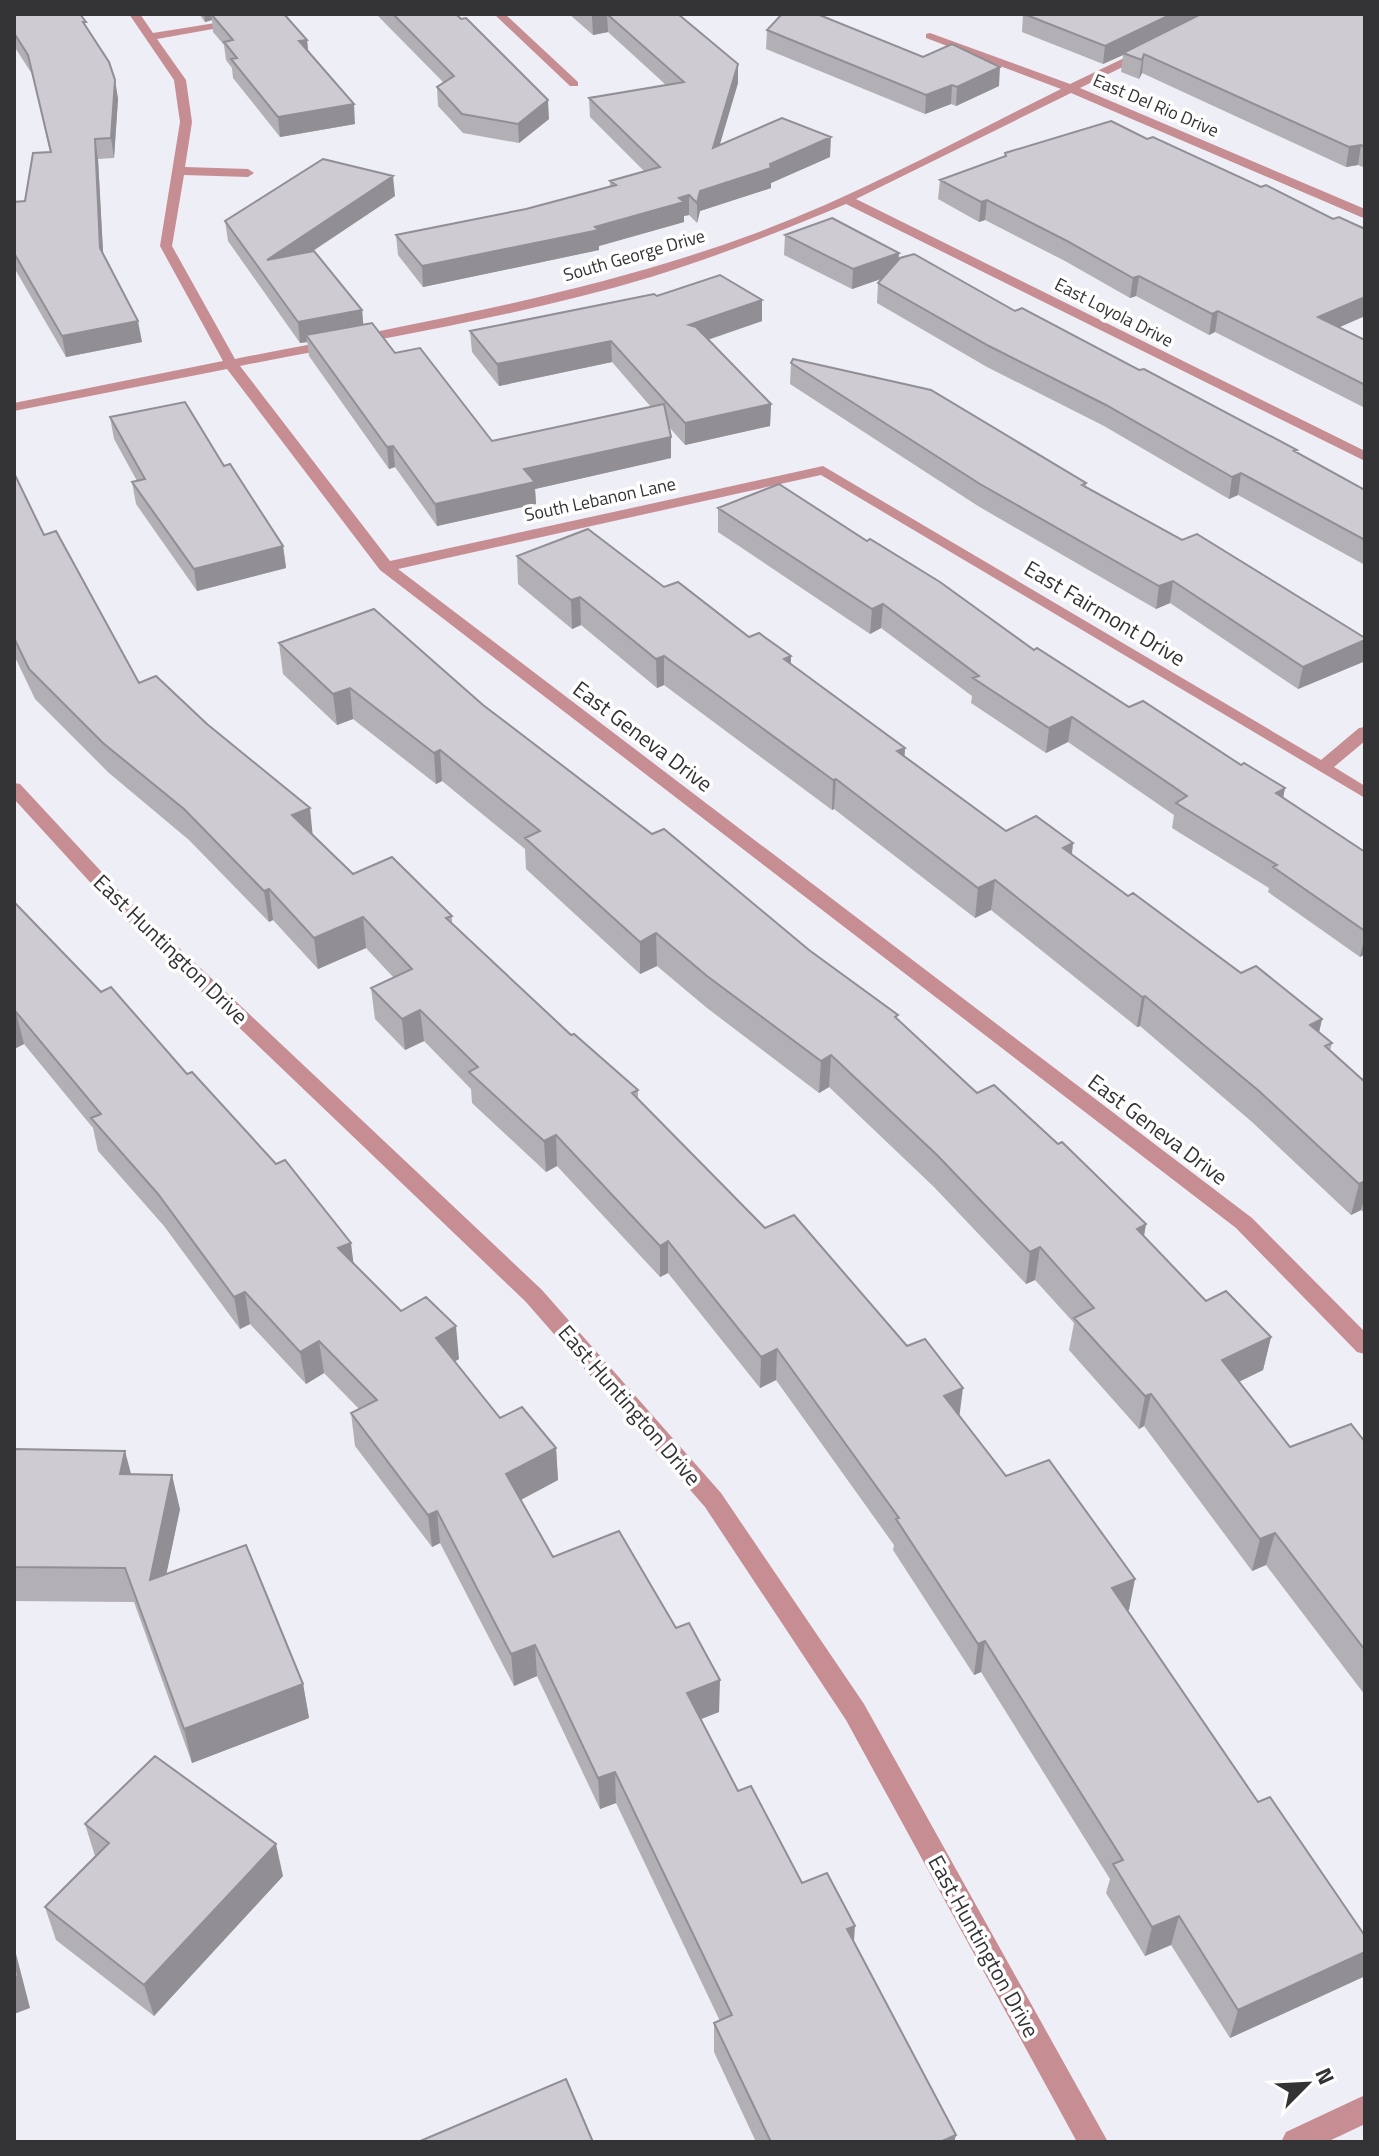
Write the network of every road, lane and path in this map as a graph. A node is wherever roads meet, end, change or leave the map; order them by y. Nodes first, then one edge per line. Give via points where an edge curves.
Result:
1 (134, 14) edge
2 (292, 14) edge
3 (499, 14) edge
4 (152, 36) junction
5 (930, 36) dead end
6 (1165, 43) edge
7 (574, 84) dead end
8 (1069, 88) junction
9 (178, 171) junction
10 (248, 173) dead end
11 (846, 199) junction
12 (1365, 214) edge
13 (231, 364) junction
14 (14, 407) edge
15 (1365, 457) edge
16 (823, 470) joint
17 (386, 567) junction
18 (1365, 732) edge
19 (1323, 767) junction
20 (14, 788) edge
21 (1365, 793) edge
22 (1365, 1346) edge
23 (1365, 2109) edge
24 (1093, 2142) edge
25 (1296, 2142) edge

1 - 4 street, East Geneva Drive
2 - 4 street
3 - 7 street
4 - 9 street, East Geneva Drive via 180,80 186,122
5 - 8 street, East Del Rio Drive
6 - 8 street, South George Drive
8 - 11 street, South George Drive
8 - 12 street, East Del Rio Drive
9 - 10 street
9 - 13 street, East Geneva Drive via 166,246
11 - 13 street, South George Drive via 765,234 646,274 521,306
11 - 15 street, East Loyola Drive
13 - 14 street, South George Drive
13 - 17 street, East Geneva Drive
16 - 17 street, South Lebanon Lane
16 - 19 street, East Fairmont Drive
17 - 22 street, East Geneva Drive via 1244,1223
18 - 19 street
19 - 21 street, East Fairmont Drive
20 - 24 street, East Huntington Drive via 117,900 534,1296 713,1500 855,1712
23 - 25 street

